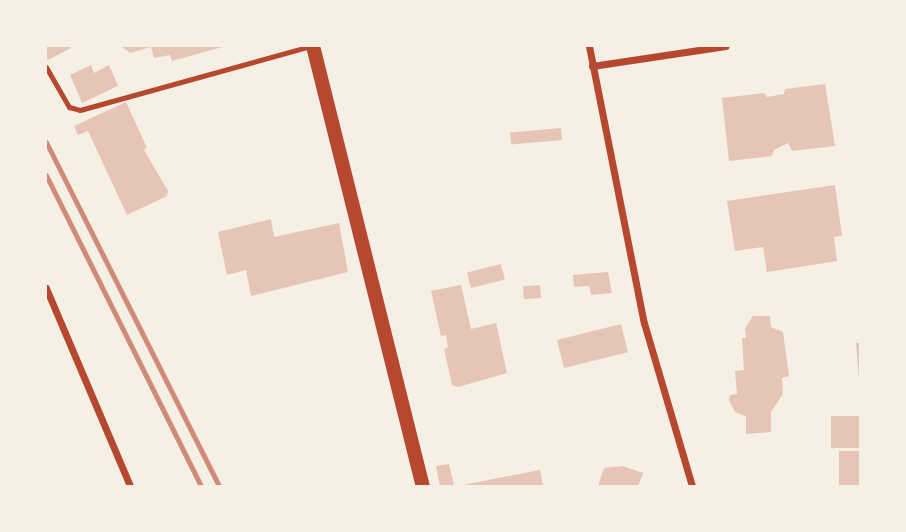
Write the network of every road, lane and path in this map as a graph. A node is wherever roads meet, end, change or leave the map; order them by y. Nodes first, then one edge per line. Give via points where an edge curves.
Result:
1 (312, 46) edge
2 (589, 46) edge
3 (726, 46) edge
4 (592, 66) junction
5 (46, 67) edge
6 (46, 288) edge
7 (130, 486) edge
8 (423, 486) edge
9 (692, 486) edge

1 - 5 lane via 80,110 69,107
1 - 8 main road
2 - 4 street
3 - 4 street
4 - 9 street via 644,323
6 - 7 street

